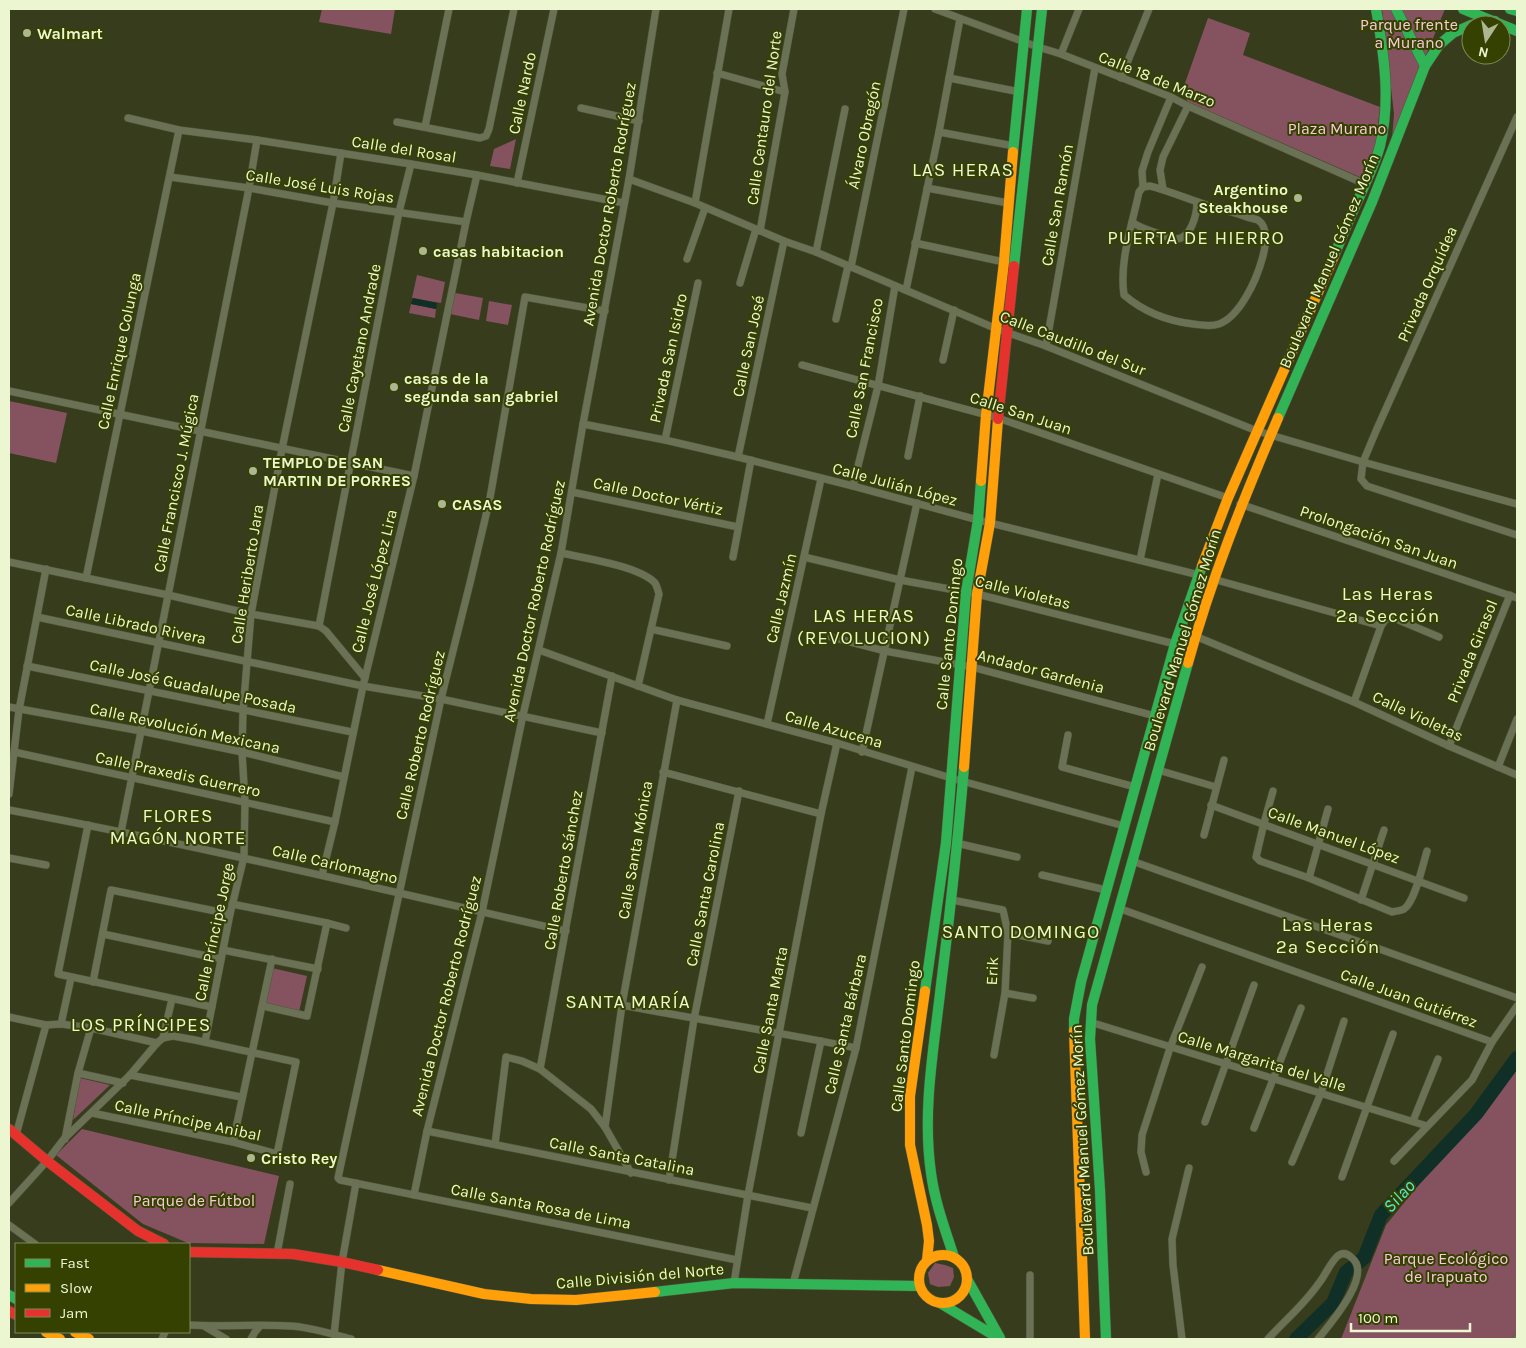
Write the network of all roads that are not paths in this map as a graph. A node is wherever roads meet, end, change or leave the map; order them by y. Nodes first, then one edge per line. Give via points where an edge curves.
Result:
1 (449, 9) edge
2 (514, 9) edge
3 (554, 9) edge
4 (656, 9) edge
5 (729, 9) edge
6 (794, 9) edge
7 (904, 9) edge
8 (935, 9) edge
9 (1027, 9) edge
10 (1042, 9) edge
11 (1079, 9) edge
12 (1149, 9) edge
13 (1376, 9) edge
14 (1463, 9) edge
15 (1510, 9) edge
16 (1397, 10) edge
17 (1517, 11) edge
18 (1479, 15) edge
19 (960, 18) junction
20 (1461, 28) edge
21 (1023, 41) junction
22 (1038, 47) junction
23 (1061, 54) junction
24 (1426, 66) junction
25 (1095, 68) junction
26 (717, 73) junction
27 (949, 78) junction
28 (1121, 78) junction
29 (784, 92) junction
30 (1020, 92) junction
31 (1172, 97) junction
32 (1188, 106) junction
33 (581, 108) dead end
34 (846, 109) dead end
35 (1517, 117) edge
36 (128, 118) dead end
37 (638, 120) junction
38 (397, 122) dead end
39 (425, 126) junction
40 (179, 130) junction
41 (938, 132) junction
42 (257, 140) junction
43 (1014, 146) junction
44 (341, 153) junction
45 (411, 164) junction
46 (477, 175) junction
47 (170, 177) junction
48 (629, 179) junction
49 (517, 182) junction
50 (1365, 184) junction
51 (1143, 187) junction
52 (249, 188) junction
53 (927, 188) junction
54 (1163, 190) junction
55 (1197, 202) junction
56 (333, 203) junction
57 (624, 203) junction
58 (695, 204) junction
59 (1008, 204) junction
60 (705, 208) junction
61 (399, 212) junction
62 (466, 222) junction
63 (1132, 222) junction
64 (758, 230) junction
65 (784, 242) junction
66 (915, 243) junction
67 (816, 252) junction
68 (687, 260) dead end
69 (1004, 262) junction
70 (849, 267) junction
71 (698, 283) dead end
72 (740, 283) dead end
73 (895, 286) junction
74 (906, 290) junction
75 (954, 310) junction
76 (605, 311) junction
77 (836, 319) dead end
78 (997, 329) junction
79 (1008, 334) junction
80 (1046, 346) junction
81 (944, 360) dead end
82 (802, 365) dead end
83 (878, 386) junction
84 (9, 391) edge
85 (920, 396) junction
86 (120, 414) junction
87 (986, 415) junction
88 (998, 418) junction
89 (583, 424) junction
90 (201, 431) junction
91 (1257, 431) junction
92 (1270, 434) junction
93 (665, 440) junction
94 (282, 449) junction
95 (908, 456) dead end
96 (738, 457) junction
97 (751, 460) junction
98 (351, 462) junction
99 (1363, 462) junction
100 (1158, 474) junction
101 (414, 476) junction
102 (821, 479) junction
103 (853, 486) junction
104 (572, 492) junction
105 (1228, 498) junction
106 (917, 503) junction
107 (1240, 504) junction
108 (1517, 504) edge
109 (978, 520) junction
110 (990, 523) junction
111 (738, 528) junction
112 (1517, 535) edge
113 (561, 553) junction
114 (732, 557) dead end
115 (804, 557) junction
116 (1140, 560) junction
117 (9, 562) edge
118 (46, 569) junction
119 (1199, 575) junction
120 (86, 578) junction
121 (1213, 579) junction
122 (900, 580) junction
123 (966, 592) junction
124 (977, 594) junction
125 (168, 595) junction
126 (1514, 596) edge
127 (251, 614) junction
128 (37, 617) junction
129 (319, 626) junction
130 (1381, 626) junction
131 (651, 629) junction
132 (1195, 636) junction
133 (831, 637) dead end
134 (1439, 637) dead end
135 (159, 642) junction
136 (1176, 644) junction
137 (727, 646) dead end
138 (539, 650) junction
139 (885, 651) junction
140 (247, 661) junction
141 (960, 664) junction
142 (27, 666) junction
143 (972, 667) junction
144 (612, 676) junction
145 (364, 682) junction
146 (638, 686) junction
147 (149, 691) junction
148 (441, 699) junction
149 (677, 700) junction
150 (1354, 702) junction
151 (9, 707) edge
152 (19, 710) junction
153 (244, 711) junction
154 (523, 715) junction
155 (1155, 716) junction
156 (1517, 719) edge
157 (767, 724) junction
158 (141, 731) junction
159 (352, 732) junction
160 (602, 733) junction
161 (1068, 735) dead end
162 (837, 743) junction
163 (1449, 746) junction
164 (14, 752) junction
165 (242, 752) junction
166 (862, 752) junction
167 (1224, 760) dead end
168 (912, 767) junction
169 (1498, 767) junction
170 (1158, 770) junction
171 (663, 772) junction
172 (1517, 775) edge
173 (132, 777) junction
174 (344, 777) junction
175 (952, 778) junction
176 (963, 781) junction
177 (9, 784) edge
178 (1135, 787) junction
179 (1216, 787) junction
180 (739, 791) junction
181 (1273, 791) dead end
182 (9, 794) edge
183 (244, 802) junction
184 (1212, 805) junction
185 (1328, 809) dead end
186 (9, 810) edge
187 (821, 814) junction
188 (335, 822) junction
189 (1264, 823) junction
190 (88, 825) junction
191 (1124, 826) junction
192 (1384, 830) dead end
193 (121, 832) junction
194 (1204, 835) dead end
195 (956, 843) junction
196 (1318, 843) junction
197 (1427, 851) dead end
198 (244, 857) junction
199 (1017, 857) dead end
200 (9, 858) edge
201 (1132, 861) junction
202 (46, 864) dead end
203 (1373, 864) junction
204 (322, 875) junction
205 (1042, 875) dead end
206 (1309, 878) junction
207 (1110, 879) junction
208 (1418, 880) junction
209 (1126, 883) junction
210 (1106, 890) junction
211 (399, 892) junction
212 (1464, 898) dead end
213 (952, 900) junction
214 (1361, 900) junction
215 (232, 904) junction
216 (1118, 908) junction
217 (482, 912) junction
218 (230, 914) junction
219 (327, 923) junction
220 (346, 928) dead end
221 (566, 931) junction
222 (1008, 932) junction
223 (102, 934) junction
224 (1048, 941) dead end
225 (223, 950) junction
226 (221, 959) junction
227 (272, 959) junction
228 (1202, 967) dead end
229 (318, 969) junction
230 (71, 978) junction
231 (93, 982) junction
232 (1254, 985) dead end
233 (1005, 993) junction
234 (1033, 998) dead end
235 (1517, 998) edge
236 (172, 999) junction
237 (622, 1005) junction
238 (263, 1006) junction
239 (1517, 1006) edge
240 (212, 1007) junction
241 (1301, 1008) dead end
242 (9, 1017) edge
243 (694, 1019) junction
244 (1344, 1021) dead end
245 (1090, 1022) junction
246 (61, 1024) junction
247 (46, 1025) junction
248 (91, 1028) junction
249 (779, 1032) junction
250 (1393, 1034) dead end
251 (163, 1038) junction
252 (821, 1040) junction
253 (205, 1042) junction
254 (1492, 1042) junction
255 (157, 1044) junction
256 (856, 1048) junction
257 (1170, 1048) junction
258 (252, 1052) junction
259 (994, 1056) dead end
260 (1438, 1059) dead end
261 (1226, 1064) junction
262 (540, 1069) junction
263 (78, 1073) junction
264 (130, 1075) junction
265 (1274, 1079) junction
266 (123, 1083) junction
267 (1321, 1093) junction
268 (242, 1097) junction
269 (1367, 1107) junction
270 (92, 1113) junction
271 (1413, 1121) junction
272 (1205, 1122) dead end
273 (1427, 1126) junction
274 (605, 1127) junction
275 (1254, 1128) dead end
276 (427, 1131) junction
277 (13, 1132) edge
278 (801, 1133) dead end
279 (64, 1139) junction
280 (233, 1142) junction
281 (495, 1144) junction
282 (47, 1161) junction
283 (1394, 1161) dead end
284 (1292, 1162) dead end
285 (1189, 1168) dead end
286 (1146, 1172) dead end
287 (631, 1173) junction
288 (1342, 1176) dead end
289 (339, 1179) joint
290 (669, 1180) junction
291 (356, 1183) junction
292 (290, 1184) dead end
293 (414, 1195) junction
294 (748, 1195) junction
295 (9, 1203) edge
296 (812, 1208) junction
297 (9, 1225) edge
298 (34, 1243) edge
299 (162, 1243) edge
300 (190, 1252) edge
301 (277, 1254) junction
302 (954, 1257) junction
303 (737, 1260) junction
304 (927, 1260) junction
305 (342, 1262) junction
306 (1030, 1275) dead end
307 (967, 1279) junction
308 (734, 1283) junction
309 (793, 1284) junction
310 (919, 1286) junction
311 (940, 1303) junction
312 (190, 1325) edge
313 (204, 1326) junction
314 (260, 1326) junction
315 (48, 1333) edge
316 (77, 1333) edge
317 (334, 1335) junction
318 (60, 1339) edge
319 (89, 1339) edge
320 (226, 1339) edge
321 (251, 1339) edge
322 (351, 1339) edge
323 (1000, 1339) edge
324 (1030, 1339) edge
325 (1085, 1339) edge
326 (1106, 1339) edge
327 (1182, 1339) edge
328 (1268, 1339) edge
329 (1318, 1339) edge

1 - 39 street
2 - 39 street via 486,136 480,138
3 - 49 street, Calle Nardo
4 - 37 street, Avenida Doctor Roberto Rodríguez
5 - 26 street
6 - 29 street, Calle Centauro del Norte via 782,74
7 - 70 street, Álvaro Obregón
8 - 19 street, Calle 18 de Marzo
9 - 21 street, Calle Santo Domingo
10 - 22 street, Calle Santo Domingo
11 - 23 street
12 - 28 street
13 - 50 street, Boulevard Manuel Gómez Morín via 1385,104 1381,140
14 - 18 street
15 - 17 street
16 - 24 street
19 - 21 street, Calle 18 de Marzo
19 - 27 street
20 - 24 street, Boulevard Manuel Gómez Morín via 1442,41
21 - 22 street, Calle 18 de Marzo
21 - 30 street, Calle Santo Domingo
22 - 23 street, Calle 18 de Marzo
22 - 79 street, Calle Santo Domingo
23 - 25 street, Calle 18 de Marzo
24 - 92 street, Boulevard Manuel Gómez Morín via 1384,174
25 - 28 street, Calle 18 de Marzo
25 - 80 street, Calle San Ramón
26 - 29 street
26 - 58 street
27 - 30 street
27 - 41 street
28 - 31 street, Calle 18 de Marzo
29 - 64 street, Calle Centauro del Norte
30 - 43 street, Calle Santo Domingo
31 - 32 street, Calle 18 de Marzo
31 - 51 street via 1142,170
32 - 50 street, Calle 18 de Marzo
32 - 54 street via 1163,157 1160,170
33 - 37 street
34 - 67 street
35 - 99 street, Privada Orquídea
36 - 40 street, Calle del Rosal
37 - 48 street, Avenida Doctor Roberto Rodríguez
38 - 39 street
40 - 42 street, Calle del Rosal
40 - 47 street, Calle Enrique Colunga
41 - 43 street
41 - 53 street
42 - 44 street, Calle del Rosal
42 - 52 street, Calle Francisco J. Múgica
43 - 59 street, Calle Santo Domingo
44 - 45 street, Calle del Rosal
44 - 56 street, Calle Heriberto Jara
45 - 46 street, Calle del Rosal
45 - 61 street, Calle Cayetano Andrade
46 - 49 street, Calle del Rosal
46 - 62 street, Calle José López Lira
47 - 52 street, Calle José Luis Rojas
47 - 86 street, Calle Enrique Colunga
48 - 57 street, Avenida Doctor Roberto Rodríguez
48 - 58 street, Calle Caudillo del Sur
49 - 57 street, Calle del Rosal
50 - 91 street, Boulevard Manuel Gómez Morín
51 - 54 street
51 - 63 street
52 - 56 street, Calle José Luis Rojas
52 - 90 street, Calle Francisco J. Múgica
53 - 59 street
53 - 66 street
54 - 55 street
55 - 63 street via 1197,212 1188,233 1182,238 1175,239 1140,228
55 - 63 street via 1259,221 1265,231 1267,242 1246,298 1231,317 1221,323 1210,326 1177,322 1154,314 1124,296 1122,281
56 - 61 street, Calle José Luis Rojas
56 - 94 street, Calle Heriberto Jara
57 - 76 street, Avenida Doctor Roberto Rodríguez
58 - 60 street, Calle Caudillo del Sur
59 - 69 street, Calle Santo Domingo
60 - 64 street, Calle Caudillo del Sur
60 - 68 street
61 - 62 street, Calle José Luis Rojas
61 - 98 street, Calle Cayetano Andrade
62 - 101 street, Calle José López Lira
64 - 65 street, Calle Caudillo del Sur
64 - 72 street, Calle Centauro del Norte
65 - 67 street, Calle Caudillo del Sur
65 - 96 street, Calle San José
66 - 69 street
66 - 74 street
67 - 70 street, Calle Caudillo del Sur
69 - 78 street, Calle Santo Domingo
70 - 73 street, Calle Caudillo del Sur
70 - 77 street, Álvaro Obregón
71 - 93 street, Privada San Isidro
73 - 74 street, Calle Caudillo del Sur
73 - 83 street, Calle San Francisco
74 - 75 street, Calle Caudillo del Sur
75 - 78 street, Calle Caudillo del Sur
75 - 81 street
76 - 89 street, Avenida Doctor Roberto Rodríguez
76 - 148 street, Calle Roberto Rodríguez via 525,297 490,498
78 - 79 street, Calle Caudillo del Sur
78 - 87 street, Calle Santo Domingo
79 - 80 street, Calle Caudillo del Sur
79 - 88 street, Calle Santo Domingo
80 - 91 street, Calle Caudillo del Sur
82 - 83 street, Calle San Juan
83 - 85 street, Calle San Juan
83 - 103 street, Calle San Francisco
84 - 86 street
85 - 87 street, Calle San Juan
85 - 95 street
86 - 90 street
86 - 120 street, Calle Enrique Colunga
87 - 88 street, Calle San Juan
87 - 109 street, Calle Santo Domingo
88 - 100 street, Calle San Juan
88 - 110 street, Calle Santo Domingo
89 - 93 street, Calle Julián López
89 - 104 street, Avenida Doctor Roberto Rodríguez
90 - 94 street
90 - 125 street, Calle Francisco J. Múgica
91 - 92 street, Calle Caudillo del Sur
91 - 105 street, Boulevard Manuel Gómez Morín
92 - 99 street, Calle Caudillo del Sur
92 - 107 street, Boulevard Manuel Gómez Morín
93 - 96 street, Calle Julián López
94 - 98 street
94 - 127 street, Calle Heriberto Jara
96 - 97 street, Calle Julián López
97 - 102 street, Calle Julián López
97 - 111 street
98 - 101 street
98 - 129 street, Calle Cayetano Andrade
99 - 108 street, Calle Caudillo del Sur
99 - 112 street via 1361,479 1367,486
100 - 105 street, Calle San Juan
100 - 116 street
101 - 145 street, Calle José López Lira
102 - 103 street, Calle Julián López
102 - 115 street, Calle Jazmín
103 - 106 street, Calle Julián López
104 - 111 street, Calle Doctor Vértiz
104 - 113 street, Avenida Doctor Roberto Rodríguez
105 - 119 street, Boulevard Manuel Gómez Morín
106 - 109 street, Calle Julián López
106 - 122 street
107 - 121 street, Boulevard Manuel Gómez Morín
107 - 126 street, Prolongación San Juan
109 - 110 street, Calle Julián López
109 - 123 street, Calle Santo Domingo
110 - 116 street, Calle Julián López
110 - 124 street, Calle Santo Domingo
111 - 114 street
113 - 131 street via 627,568 656,584 659,594
113 - 138 street, Avenida Doctor Roberto Rodríguez
115 - 122 street, Calle Violetas
115 - 157 street, Calle Jazmín
116 - 119 street, Calle Julián López
117 - 118 street
118 - 120 street
118 - 128 street
119 - 136 street, Boulevard Manuel Gómez Morín
120 - 125 street
121 - 130 street
121 - 132 street, Boulevard Manuel Gómez Morín
122 - 123 street, Calle Violetas
122 - 139 street
123 - 124 street, Calle Violetas
123 - 141 street, Calle Santo Domingo
124 - 136 street, Calle Violetas
124 - 143 street, Calle Santo Domingo
125 - 127 street
125 - 135 street, Calle Francisco J. Múgica
126 - 163 street, Privada Girasol
127 - 129 street
127 - 140 street, Calle Heriberto Jara
128 - 135 street, Calle Librado Rivera
128 - 142 street
129 - 145 street
130 - 134 street via 1386,619 1394,618
130 - 150 street
131 - 137 street
131 - 146 street
132 - 150 street, Calle Violetas
132 - 170 street, Boulevard Manuel Gómez Morín
133 - 139 street, Andador Gardenia
135 - 140 street, Calle Librado Rivera
135 - 147 street, Calle Francisco J. Múgica
136 - 155 street, Boulevard Manuel Gómez Morín
138 - 144 street, Calle Azucena
138 - 154 street, Avenida Doctor Roberto Rodríguez
139 - 141 street, Andador Gardenia
139 - 166 street
140 - 145 street, Calle Librado Rivera
140 - 153 street, Calle Heriberto Jara
141 - 143 street, Andador Gardenia
141 - 175 street, Calle Santo Domingo
142 - 147 street, Calle José Guadalupe Posada
142 - 152 street
143 - 155 street, Andador Gardenia
143 - 176 street, Calle Santo Domingo
144 - 146 street, Calle Azucena
144 - 160 street, Calle Roberto Sánchez
145 - 148 street, Calle Librado Rivera
145 - 159 street, Calle José López Lira
146 - 149 street, Calle Azucena
147 - 153 street, Calle José Guadalupe Posada
147 - 158 street, Calle Francisco J. Múgica
148 - 154 street, Calle Librado Rivera
148 - 211 street, Calle Roberto Rodríguez
149 - 157 street, Calle Azucena
149 - 171 street, Calle Santa Mónica
150 - 163 street, Calle Violetas
151 - 152 street, Calle Revolución Mexicana
152 - 158 street, Calle Revolución Mexicana
152 - 164 street
153 - 159 street, Calle José Guadalupe Posada
153 - 165 street, Calle Heriberto Jara
154 - 160 street, Calle Librado Rivera
154 - 217 street, Avenida Doctor Roberto Rodríguez
155 - 178 street, Boulevard Manuel Gómez Morín
156 - 169 street
157 - 162 street, Calle Azucena
158 - 165 street, Calle Revolución Mexicana
158 - 173 street, Calle Francisco J. Múgica
159 - 174 street, Calle José López Lira
160 - 221 street, Calle Roberto Sánchez
161 - 178 street via 1062,767
162 - 166 street, Calle Azucena
162 - 187 street, Calle Santa Marta
163 - 169 street, Calle Violetas
164 - 173 street, Calle Praxedis Guerrero
164 - 177 street
165 - 174 street, Calle Revolución Mexicana
165 - 183 street, Calle Heriberto Jara
166 - 168 street, Calle Azucena
167 - 179 street
168 - 175 street, Calle Azucena
168 - 256 street, Calle Santa Bárbara
169 - 172 street, Calle Violetas
170 - 179 street
170 - 201 street, Boulevard Manuel Gómez Morín
171 - 180 street
171 - 237 street, Calle Santa Mónica
173 - 183 street, Calle Praxedis Guerrero
173 - 193 street, Calle Francisco J. Múgica
174 - 188 street, Calle José López Lira
175 - 176 street, Calle Azucena
175 - 304 street, Calle Santo Domingo via 946,843 910,1096 910,1145 928,1225
176 - 191 street, Calle Azucena
176 - 195 street, Calle Santo Domingo
177 - 182 street
178 - 191 street, Boulevard Manuel Gómez Morín
179 - 184 street
180 - 187 street
180 - 243 street, Calle Santa Carolina
181 - 189 street
183 - 188 street, Calle Praxedis Guerrero
183 - 198 street, Calle Heriberto Jara
184 - 189 street, Calle Manuel López
184 - 194 street
185 - 196 street
186 - 190 street, Calle Carlomagno
187 - 249 street, Calle Santa Marta
188 - 204 street, Calle José López Lira
189 - 196 street, Calle Manuel López
189 - 206 street via 1256,857
190 - 193 street, Calle Carlomagno
190 - 230 street via 58,974
191 - 207 street, Boulevard Manuel Gómez Morín
192 - 203 street
193 - 198 street, Calle Carlomagno
195 - 199 street
195 - 213 street, Calle Santo Domingo
196 - 203 street, Calle Manuel López
196 - 206 street
197 - 208 street
198 - 204 street, Calle Carlomagno
198 - 215 street, Calle Príncipe Jorge
200 - 202 street
201 - 209 street, Boulevard Manuel Gómez Morín
201 - 235 street
203 - 208 street, Calle Manuel López
203 - 214 street
204 - 211 street, Calle Carlomagno
205 - 210 street
206 - 214 street
207 - 209 street
207 - 210 street, Boulevard Manuel Gómez Morín
208 - 212 street, Calle Manuel López
208 - 214 street via 1410,902 1403,909 1392,912
209 - 216 street, Boulevard Manuel Gómez Morín
210 - 325 street, Boulevard Manuel Gómez Morín via 1074,1018
211 - 217 street, Calle Carlomagno
211 - 289 street, Calle Roberto Rodríguez
213 - 222 street, Erik via 1003,910
213 - 302 street, Calle Santo Domingo via 928,1096 928,1139 937,1207
215 - 218 street, Calle Príncipe Jorge
215 - 219 street
216 - 245 street, Boulevard Manuel Gómez Morín via 1095,988
216 - 254 street, Calle Juan Gutiérrez
217 - 221 street, Calle Carlomagno
217 - 276 street, Avenida Doctor Roberto Rodríguez
218 - 223 street via 111,890
218 - 225 street, Calle Príncipe Jorge
219 - 220 street
219 - 229 street
221 - 262 street, Calle Roberto Sánchez
222 - 224 street
222 - 233 street, Erik
223 - 226 street
223 - 231 street
225 - 226 street, Calle Príncipe Jorge
225 - 227 street
226 - 240 street, Calle Príncipe Jorge
227 - 229 street
227 - 238 street
228 - 257 street
229 - 238 street via 307,1016
230 - 231 street
230 - 246 street
231 - 236 street
232 - 261 street
233 - 234 street
233 - 259 street, Erik
236 - 240 street
236 - 251 street, Calle Príncipe Jorge
237 - 243 street
237 - 274 street, Calle Santa Mónica
238 - 258 street
239 - 254 street
240 - 253 street, Calle Príncipe Jorge
241 - 265 street
242 - 247 street
243 - 249 street
243 - 290 street, Calle Santa Carolina
244 - 267 street
245 - 257 street, Calle Margarita del Valle
245 - 326 street, Boulevard Manuel Gómez Morín
246 - 247 street
246 - 248 street
247 - 277 street
248 - 255 street
248 - 263 street
249 - 252 street
249 - 294 street, Calle Santa Marta
250 - 269 street
251 - 253 street via 173,1036
251 - 255 street
252 - 256 street
252 - 278 street
253 - 258 street
254 - 273 street via 1472,1080
255 - 264 street
256 - 296 street, Calle Santa Bárbara
257 - 261 street, Calle Margarita del Valle
257 - 286 street via 1142,1135 1141,1152
258 - 268 street
258 - 280 street, Calle Príncipe Anibal via 296,1062 278,1154
260 - 271 street
261 - 265 street, Calle Margarita del Valle
261 - 272 street
262 - 274 street via 591,1109
262 - 281 street via 506,1057
263 - 266 street
263 - 279 street
264 - 266 street
264 - 268 street
265 - 267 street, Calle Margarita del Valle
265 - 275 street
266 - 270 street
267 - 269 street, Calle Margarita del Valle
267 - 284 street
268 - 280 street
269 - 271 street, Calle Margarita del Valle
269 - 288 street
270 - 279 street
270 - 280 street, Calle Príncipe Anibal
271 - 273 street, Calle Margarita del Valle
273 - 283 street
274 - 287 street
276 - 281 street, Calle Santa Catalina
276 - 293 street, Avenida Doctor Roberto Rodríguez
277 - 282 street
279 - 282 street
281 - 287 street, Calle Santa Catalina
282 - 295 street
282 - 299 street via 138,1231
285 - 327 street via 1172,1239
287 - 290 street, Calle Santa Catalina
289 - 291 street, Calle Santa Rosa de Lima
290 - 294 street, Calle Santa Catalina
291 - 293 street, Calle Santa Rosa de Lima
291 - 305 street
292 - 301 street
293 - 303 street, Calle Santa Rosa de Lima
294 - 296 street, Calle Santa Catalina
294 - 303 street, Calle Santa Marta
296 - 309 street, Calle Santa Bárbara
297 - 298 street
300 - 301 street, Calle División del Norte
301 - 305 street, Calle División del Norte
302 - 304 street via 944,1254
302 - 307 street via 966,1270
303 - 308 street, Calle Santa Marta
304 - 310 street via 918,1277
305 - 308 street, Calle División del Norte via 484,1294 532,1299 576,1300
305 - 317 street
306 - 324 street
307 - 311 street via 959,1297
307 - 323 street
308 - 309 street, Calle División del Norte
309 - 310 street, Calle División del Norte
310 - 311 street via 931,1300
311 - 323 street
312 - 313 street
313 - 314 street
313 - 320 street
314 - 317 street via 308,1328
314 - 321 street
315 - 318 street
316 - 319 street
317 - 322 street
328 - 329 street via 1300,1308 1336,1257 1348,1254 1356,1262 1358,1276 1347,1300

